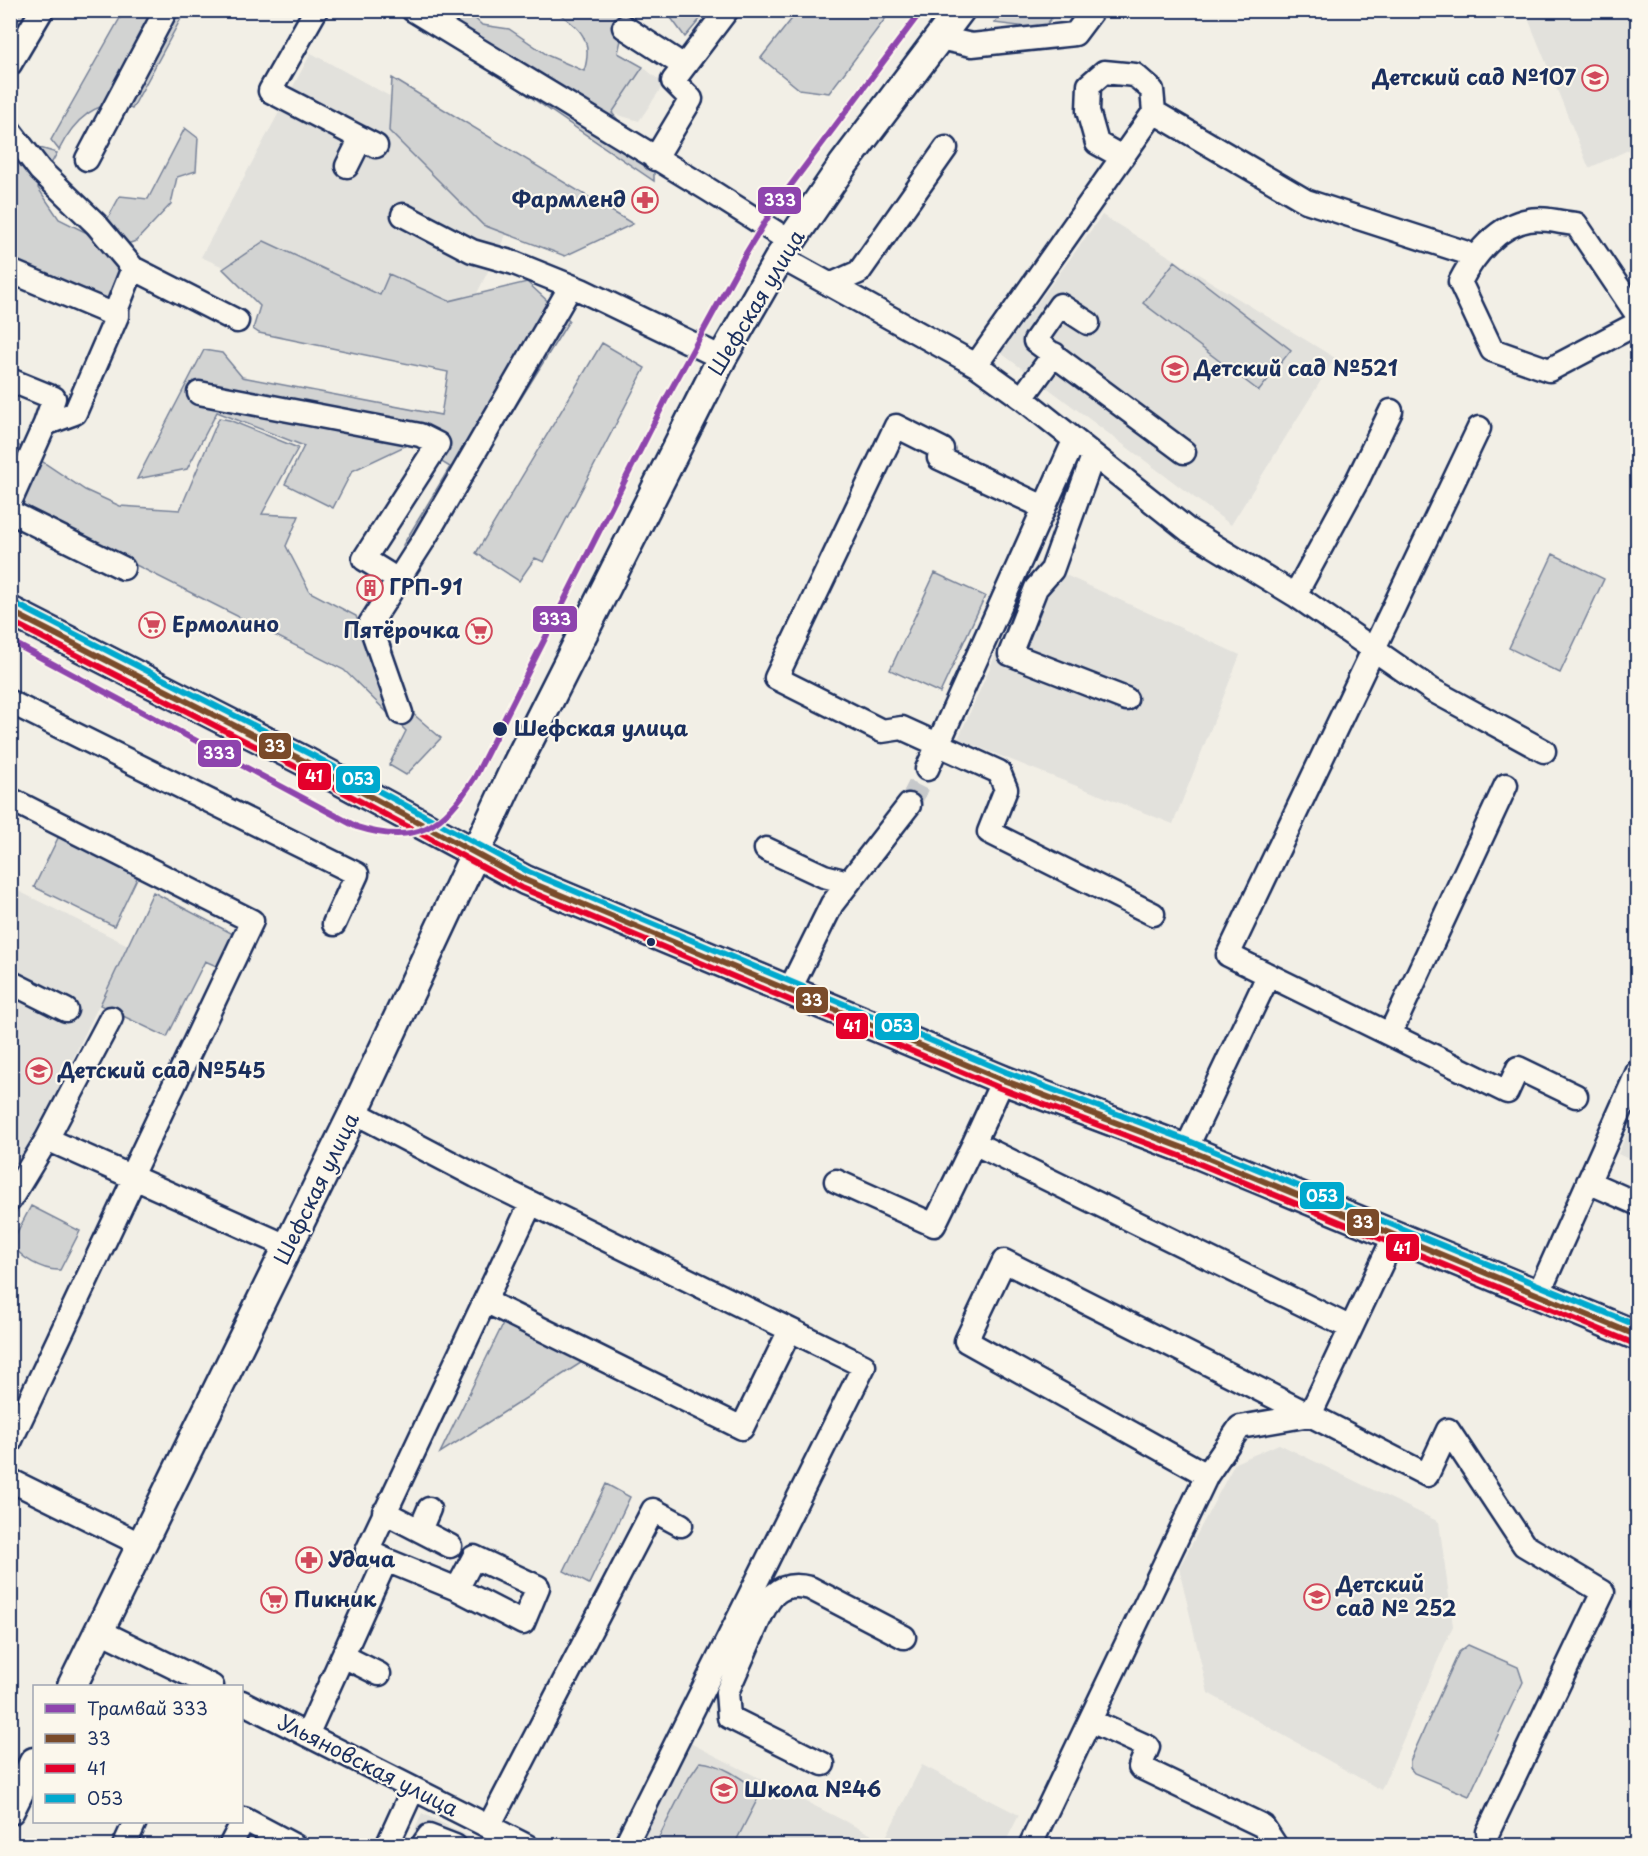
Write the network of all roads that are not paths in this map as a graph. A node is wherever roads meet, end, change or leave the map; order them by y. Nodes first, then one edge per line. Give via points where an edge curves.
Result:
1 (42, 10) edge
2 (166, 10) edge
3 (316, 10) edge
4 (412, 10) edge
5 (727, 10) edge
6 (960, 10) edge
7 (1093, 10) edge
8 (624, 27) dead end
9 (939, 38) junction
10 (10, 64) edge
11 (684, 66) junction
12 (1154, 112) junction
13 (10, 131) edge
14 (945, 148) dead end
15 (1122, 157) junction
16 (87, 159) dead end
17 (655, 159) junction
18 (347, 166) dead end
19 (403, 214) dead end
20 (786, 250) junction
21 (1472, 258) junction
22 (133, 268) junction
23 (10, 271) edge
24 (830, 285) junction
25 (571, 286) junction
26 (117, 316) junction
27 (1638, 316) edge
28 (237, 321) dead end
29 (1088, 323) dead end
30 (1638, 323) edge
31 (1054, 354) junction
32 (722, 358) junction
33 (976, 365) junction
34 (10, 380) edge
35 (200, 393) dead end
36 (1022, 398) junction
37 (1391, 411) dead end
38 (45, 424) junction
39 (1479, 428) dead end
40 (1074, 441) junction
41 (1184, 452) dead end
42 (1093, 456) junction
43 (10, 502) edge
44 (1043, 510) junction
45 (10, 512) edge
46 (123, 568) dead end
47 (398, 580) junction
48 (1295, 595) junction
49 (12, 614) edge
50 (1373, 650) junction
51 (1126, 699) dead end
52 (10, 702) edge
53 (401, 713) dead end
54 (938, 744) junction
55 (1544, 751) dead end
56 (927, 769) tunnel mouth
57 (1506, 785) dead end
58 (10, 799) edge
59 (909, 806) tunnel mouth
60 (766, 849) dead end
61 (475, 852) junction
62 (848, 882) junction
63 (1153, 914) dead end
64 (334, 924) dead end
65 (1268, 976) junction
66 (10, 982) edge
67 (789, 991) junction
68 (66, 1010) dead end
69 (111, 1018) dead end
70 (1390, 1034) junction
71 (1638, 1071) edge
72 (1003, 1080) junction
73 (1576, 1095) dead end
74 (354, 1112) junction
75 (47, 1139) junction
76 (974, 1143) junction
77 (1186, 1149) junction
78 (133, 1177) junction
79 (836, 1181) dead end
80 (1588, 1182) junction
81 (10, 1200) edge
82 (531, 1203) junction
83 (1638, 1204) edge
84 (1394, 1236) junction
85 (289, 1247) junction
86 (1538, 1295) junction
87 (485, 1301) junction
88 (1351, 1328) junction
89 (790, 1330) junction
90 (1638, 1336) edge
91 (1310, 1415) junction
92 (10, 1442) edge
93 (1207, 1475) junction
94 (10, 1480) edge
95 (384, 1512) junction
96 (681, 1525) dead end
97 (142, 1545) junction
98 (450, 1546) dead end
99 (386, 1560) junction
100 (457, 1589) dead end
101 (100, 1630) junction
102 (741, 1635) junction
103 (904, 1637) dead end
104 (343, 1656) junction
105 (379, 1674) dead end
106 (72, 1685) edge
107 (210, 1685) edge
108 (243, 1703) edge
109 (1091, 1721) junction
110 (307, 1735) junction
111 (33, 1764) edge
112 (823, 1764) dead end
113 (413, 1789) junction
114 (10, 1810) edge
115 (243, 1821) edge
116 (134, 1823) edge
117 (242, 1823) edge
118 (489, 1826) junction
119 (1488, 1832) dead end
120 (124, 1845) edge
121 (230, 1845) edge
122 (295, 1845) edge
123 (387, 1845) edge
124 (422, 1845) edge
125 (455, 1845) edge
126 (527, 1845) edge
127 (625, 1845) edge
128 (1030, 1845) edge
129 (1276, 1845) edge

1 - 10 street
2 - 16 street
3 - 18 street via 270,91 368,142
4 - 17 street
5 - 11 street
6 - 9 main road, Шефская улица
7 - 9 street via 1075,34 972,45
8 - 11 street
9 - 20 main road, Шефская улица via 843,165
11 - 17 street via 673,81 691,99
12 - 15 street
12 - 15 street via 1152,90 1136,75 1104,72 1089,85 1088,111 1097,143
12 - 21 street via 1306,201 1464,252
13 - 22 street via 40,170 96,224
14 - 24 street via 859,272
15 - 33 street
17 - 20 street via 709,189
19 - 25 street via 472,251 514,262
20 - 24 street
20 - 32 main road, Шефская улица
21 - 27 street via 1497,235 1529,220 1576,224
21 - 30 street via 1460,282 1492,350 1549,370
22 - 26 street
22 - 28 street
23 - 26 street
24 - 33 street
25 - 32 street
25 - 47 street
26 - 38 street via 75,412
29 - 31 street via 1060,305 1035,341
31 - 36 street
31 - 41 street
32 - 61 main road, Шефская улица
33 - 36 street
34 - 38 street via 54,398
35 - 47 street via 420,435 438,444 364,559
36 - 40 street
37 - 48 street
38 - 43 street
39 - 50 street
40 - 42 street
40 - 44 street
42 - 48 street via 1188,530
42 - 51 street via 1052,570 1036,588 1010,654
44 - 54 street
44 - 54 street via 939,458 942,449 896,426 776,678 882,732 902,728
45 - 46 street
47 - 53 street via 370,624
48 - 50 street
49 - 61 main road
50 - 55 street via 1432,690
50 - 65 street via 1228,955
52 - 64 street via 357,874
54 - 56 street
54 - 63 street via 999,772 1006,789 989,832
57 - 70 street
58 - 78 street via 252,921
59 - 62 street
60 - 62 street via 824,876
61 - 67 main road via 525,880
61 - 74 main road, Шефская улица
62 - 67 street via 832,904
65 - 70 street
65 - 77 street
66 - 68 street
67 - 72 main road
69 - 75 street
70 - 73 street via 1507,1092 1518,1068
71 - 80 street
72 - 76 street
72 - 77 main road
74 - 82 street
74 - 85 main road, Шефская улица
75 - 78 street
75 - 81 street
76 - 79 street via 934,1225
76 - 88 street
77 - 84 main road
78 - 85 street
78 - 92 street
80 - 83 street
80 - 86 street
82 - 87 street
82 - 89 street
84 - 86 main road
84 - 88 street
85 - 97 main road, Шефская улица
86 - 90 main road
87 - 89 street via 742,1428
87 - 95 street
88 - 91 street
89 - 102 street via 864,1366
91 - 93 street via 1240,1428
91 - 93 street via 1004,1261 966,1341
91 - 119 street via 1427,1475 1448,1430 1524,1545 1603,1592
93 - 109 street
94 - 97 street
95 - 98 street via 425,1519
95 - 99 street via 367,1551
96 - 118 street via 653,1510
97 - 101 main road, Шефская улица
99 - 100 street
99 - 104 street
101 - 106 main road, Шефская улица
101 - 107 street
102 - 103 street via 772,1596 783,1586 797,1584
102 - 112 street via 726,1692 729,1717
102 - 127 street
104 - 105 street
104 - 110 street
108 - 110 street, Ульяновская улица
109 - 128 street
109 - 129 street via 1148,1747 1140,1767 1263,1826
110 - 113 street, Ульяновская улица
111 - 114 main road
113 - 118 street, Ульяновская улица
113 - 123 street
115 - 122 street
116 - 120 street
117 - 121 street
118 - 126 street, Ульяновская улица
124 - 125 street via 429,1836

